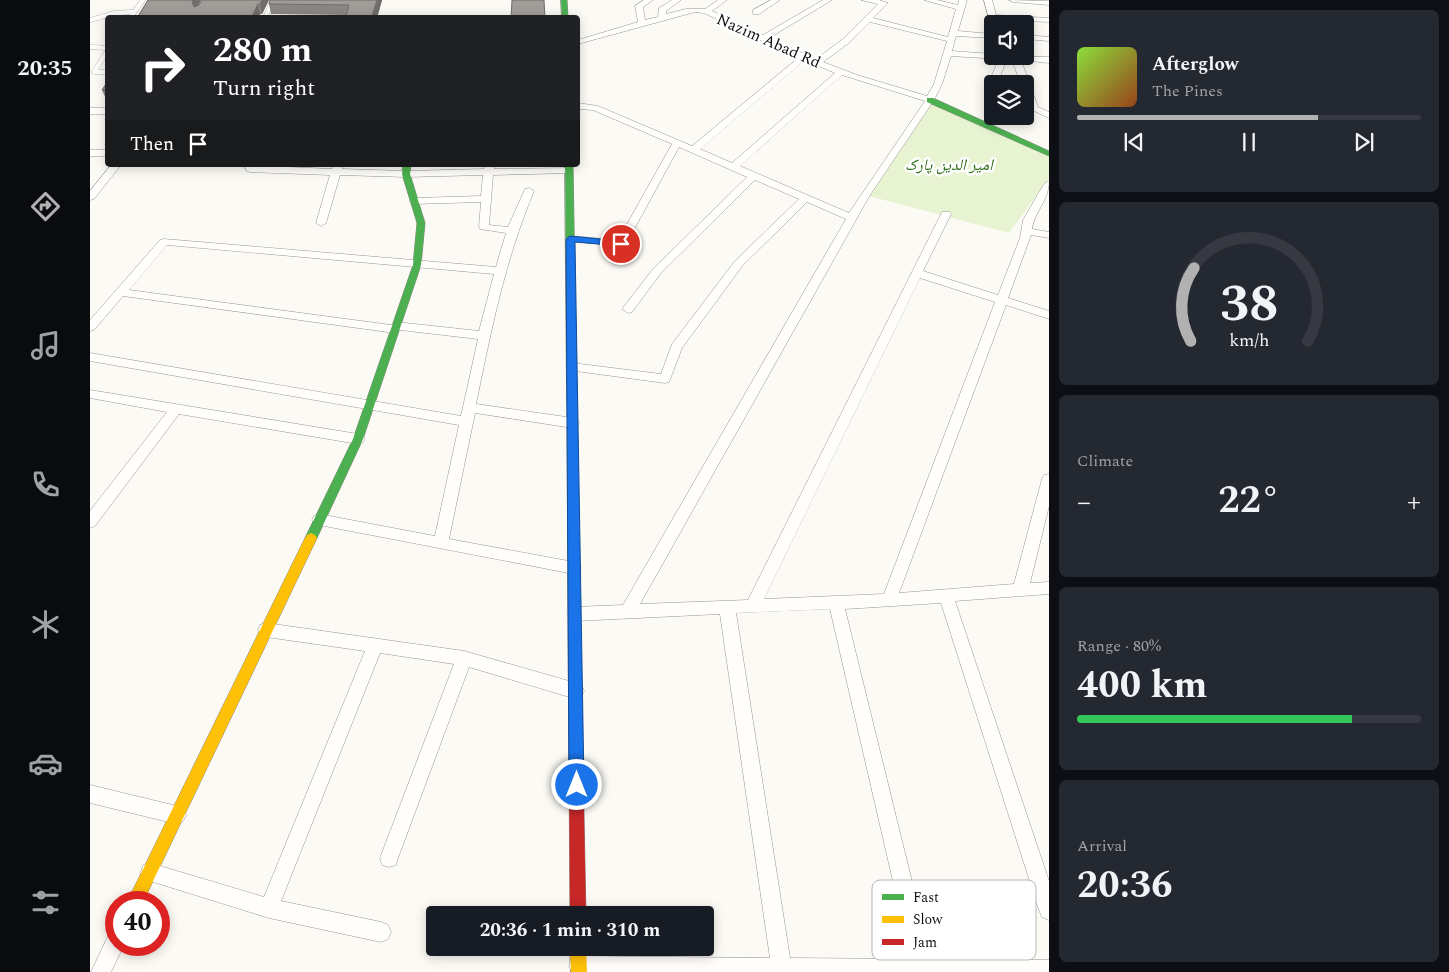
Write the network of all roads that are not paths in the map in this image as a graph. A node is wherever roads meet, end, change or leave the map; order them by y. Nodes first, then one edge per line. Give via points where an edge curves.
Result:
1 (143, 0) edge
2 (273, 0) edge
3 (564, 0) edge
4 (649, 0) edge
5 (676, 0) edge
6 (723, 0) edge
7 (776, 0) edge
8 (828, 0) edge
9 (866, 0) edge
10 (928, 0) edge
11 (988, 0) edge
12 (1013, 0) edge
13 (1049, 2) edge
14 (639, 3) edge
15 (961, 4) edge
16 (706, 11) junction
17 (134, 12) junction
18 (756, 12) dead end
19 (111, 15) edge
20 (132, 15) edge
21 (266, 15) edge
22 (565, 15) edge
23 (992, 15) edge
24 (105, 16) edge
25 (662, 18) junction
26 (868, 19) junction
27 (90, 20) edge
28 (1034, 20) edge
29 (1049, 20) edge
30 (642, 24) junction
31 (984, 36) edge
32 (952, 37) junction
33 (764, 38) junction
34 (1034, 38) edge
35 (1049, 39) edge
36 (580, 41) edge
37 (90, 47) edge
38 (105, 49) edge
39 (105, 53) edge
40 (947, 53) junction
41 (984, 55) edge
42 (804, 57) junction
43 (1034, 59) edge
44 (1049, 60) edge
45 (817, 62) junction
46 (92, 72) edge
47 (105, 72) edge
48 (841, 72) junction
49 (931, 97) junction
50 (580, 106) edge
51 (1034, 109) edge
52 (90, 111) edge
53 (105, 111) edge
54 (1049, 115) edge
55 (677, 143) junction
56 (1049, 144) edge
57 (693, 150) junction
58 (90, 153) edge
59 (105, 153) edge
60 (1049, 154) edge
61 (114, 167) edge
62 (250, 167) edge
63 (338, 168) edge
64 (489, 168) edge
65 (569, 168) edge
66 (734, 168) junction
67 (406, 170) edge
68 (753, 176) junction
69 (1049, 184) edge
70 (529, 191) dead end
71 (90, 197) edge
72 (806, 198) junction
73 (486, 199) junction
74 (414, 201) junction
75 (946, 214) dead end
76 (852, 218) junction
77 (321, 223) dead end
78 (512, 231) junction
79 (1026, 231) junction
80 (1049, 235) edge
81 (570, 239) junction
82 (417, 265) junction
83 (501, 271) junction
84 (917, 273) junction
85 (120, 292) junction
86 (1002, 300) junction
87 (628, 309) dead end
88 (1049, 315) edge
89 (90, 327) edge
90 (396, 328) junction
91 (485, 336) junction
92 (90, 357) edge
93 (572, 366) junction
94 (90, 394) edge
95 (370, 405) junction
96 (176, 408) junction
97 (470, 408) junction
98 (467, 422) junction
99 (573, 423) junction
100 (358, 439) junction
101 (1049, 479) edge
102 (319, 520) junction
103 (90, 522) edge
104 (441, 543) junction
105 (574, 568) junction
106 (1049, 588) edge
107 (1020, 591) junction
108 (946, 596) junction
109 (889, 600) junction
110 (836, 603) junction
111 (753, 606) junction
112 (727, 607) junction
113 (628, 611) junction
114 (575, 614) junction
115 (266, 630) junction
116 (375, 645) junction
117 (464, 658) junction
118 (576, 692) junction
119 (90, 794) edge
120 (178, 815) junction
121 (389, 858) dead end
122 (150, 872) junction
123 (901, 880) edge
124 (140, 891) edge
125 (578, 906) edge
126 (270, 908) junction
127 (1049, 910) edge
128 (381, 932) dead end
129 (109, 956) edge
130 (578, 962) edge
131 (781, 970) edge
132 (1049, 970) edge
133 (923, 971) edge
134 (102, 972) edge

1 - 17 lane
2 - 21 lane
3 - 22 street
4 - 14 street
5 - 25 street via 662,10
6 - 16 street
7 - 18 street
8 - 33 street
9 - 26 street via 884,3
10 - 15 street
11 - 23 street
12 - 13 street
14 - 30 street
15 - 32 street
16 - 25 street, Nazim Abad Rd via 695,10
16 - 33 street, Nazim Abad Rd
17 - 19 lane
17 - 20 lane
24 - 27 lane
25 - 30 street, Nazim Abad Rd
26 - 32 street
26 - 45 street via 846,41
28 - 29 street
30 - 36 street, Nazim Abad Rd
31 - 32 street
32 - 40 street
33 - 42 street, Nazim Abad Rd
34 - 35 street
37 - 38 lane
39 - 46 lane
40 - 41 street
40 - 49 street
42 - 45 street, Nazim Abad Rd
42 - 57 street
43 - 44 street
45 - 48 street, Nazim Abad Rd
46 - 47 lane
48 - 49 street, Nazim Abad Rd
48 - 66 street
49 - 56 street
49 - 60 street
49 - 76 street
50 - 55 street via 595,108
51 - 54 street
52 - 53 street
55 - 57 street
55 - 81 street via 621,244
57 - 66 street
58 - 59 street
61 - 71 street
62 - 63 street
63 - 67 street
63 - 77 street
64 - 65 street
64 - 67 street
64 - 73 street
65 - 81 street
66 - 68 street
67 - 74 street
68 - 72 street
68 - 87 street via 657,271
69 - 79 street via 1033,211
70 - 78 street
72 - 76 street
72 - 93 street via 739,262 676,347 665,379
73 - 74 street
73 - 78 street via 484,227
74 - 82 street via 421,223
75 - 84 street
76 - 113 street
78 - 83 street
79 - 80 street
79 - 86 street
81 - 93 street
82 - 83 street
82 - 85 street via 164,242
82 - 90 street
83 - 91 street
84 - 86 street
84 - 111 street
85 - 89 street
85 - 90 street
86 - 88 street
86 - 109 street
90 - 91 street
90 - 95 street
91 - 97 street
92 - 95 street
93 - 99 street
94 - 96 street
95 - 98 street
95 - 100 street
96 - 100 street
96 - 103 street
97 - 98 street
97 - 99 street
98 - 104 street
99 - 105 street
100 - 102 street
101 - 107 street
102 - 104 street
102 - 115 street
104 - 105 street
105 - 114 street
106 - 107 street
107 - 108 street
108 - 109 street
108 - 127 street
109 - 110 street
110 - 111 street
110 - 123 street
111 - 112 street
112 - 113 street
112 - 131 street
113 - 114 street
114 - 118 street
115 - 116 street
115 - 120 street
116 - 117 street
116 - 126 street
117 - 118 street
117 - 121 street
118 - 125 street
119 - 120 street
120 - 122 street
122 - 124 street
122 - 126 street
126 - 128 street
129 - 134 street
130 - 131 street
131 - 133 street
132 - 133 street

